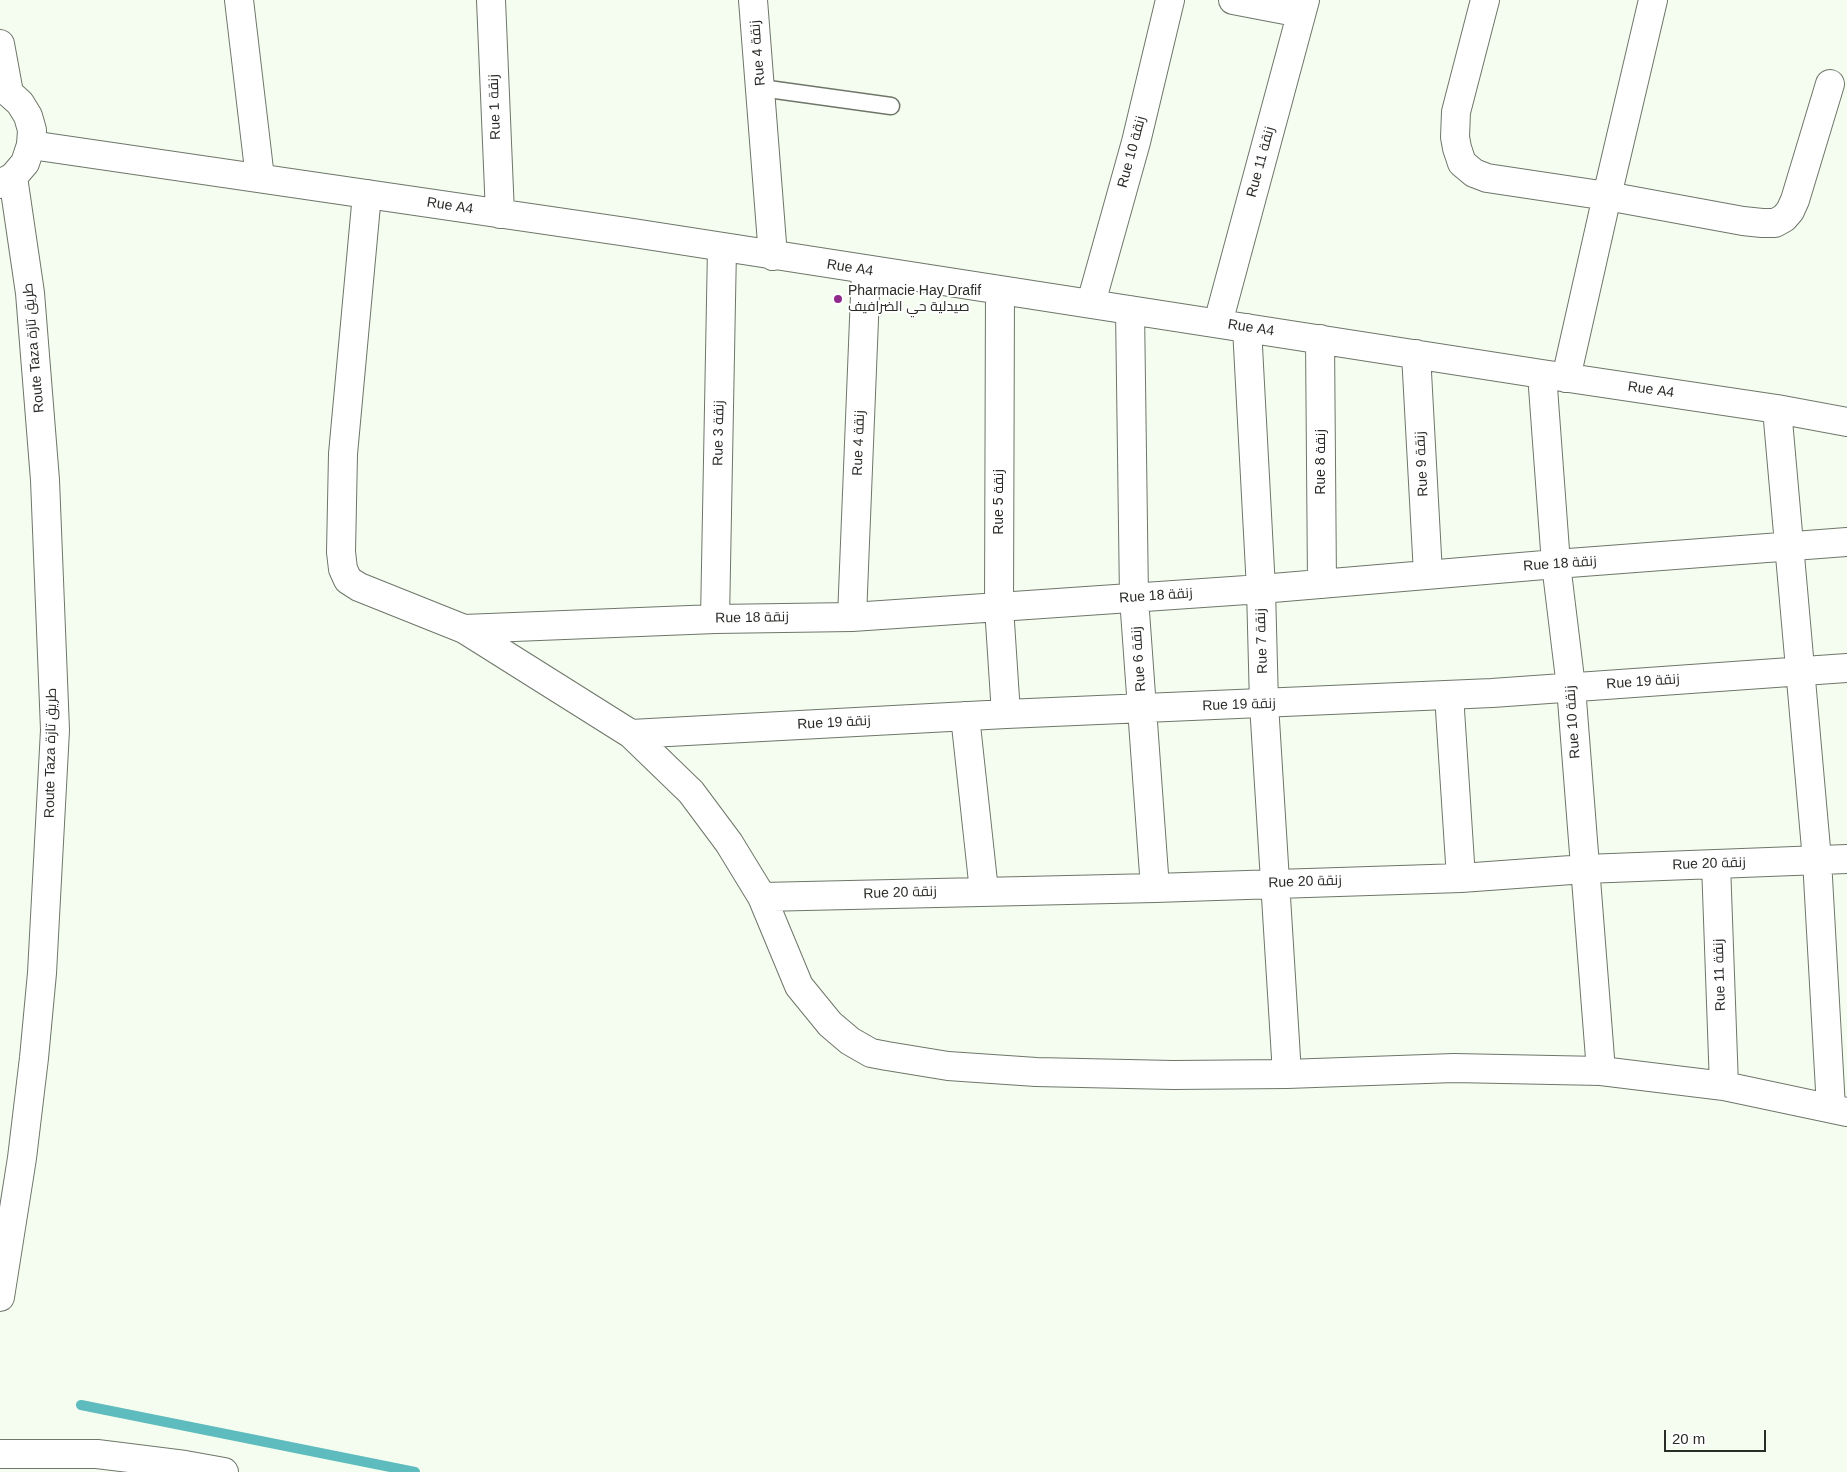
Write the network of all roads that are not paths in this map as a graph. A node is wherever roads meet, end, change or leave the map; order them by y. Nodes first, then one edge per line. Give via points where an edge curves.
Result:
1 (239, 0) edge
2 (491, 0) edge
3 (753, 0) edge
4 (1170, 0) edge
5 (1233, 0) edge
6 (1485, 0) edge
7 (1653, 0) edge
8 (1303, 7) edge
9 (0, 44) edge
10 (1830, 84) dead end
11 (760, 88) junction
12 (4, 91) edge
13 (891, 106) dead end
14 (31, 146) junction
15 (260, 178) junction
16 (6, 180) edge
17 (367, 194) junction
18 (1607, 196) junction
19 (500, 214) junction
20 (722, 248) junction
21 (774, 256) junction
22 (866, 270) junction
23 (1000, 290) junction
24 (1091, 303) junction
25 (1130, 310) junction
26 (1218, 323) junction
27 (1247, 328) junction
28 (1320, 339) junction
29 (1416, 354) junction
30 (1554, 376) junction
31 (1777, 409) junction
32 (1847, 422) edge
33 (1847, 542) edge
34 (1790, 546) junction
35 (1556, 564) junction
36 (1428, 574) junction
37 (1322, 584) junction
38 (1260, 589) junction
39 (1134, 598) junction
40 (999, 608) junction
41 (852, 617) junction
42 (715, 619) junction
43 (464, 629) junction
44 (1847, 668) edge
45 (1799, 671) junction
46 (1571, 687) junction
47 (1449, 695) junction
48 (1264, 704) junction
49 (1143, 708) junction
50 (1006, 714) junction
51 (965, 716) junction
52 (631, 734) junction
53 (1847, 859) edge
54 (1817, 860) junction
55 (1716, 864) junction
56 (1585, 869) junction
57 (1461, 878) junction
58 (1276, 883) junction
59 (1155, 888) junction
60 (984, 891) junction
61 (762, 897) junction
62 (1601, 1071) junction
63 (1287, 1074) junction
64 (1724, 1086) junction
65 (1839, 1110) edge
66 (0, 1297) edge
67 (0, 1454) edge
68 (224, 1472) edge

1 - 15 main road
2 - 19 main road, Rue 1 زنقة
3 - 11 main road, Rue 4 زنقة
4 - 24 main road, Rue 10 زنقة via 1136,142
5 - 8 main road
6 - 18 main road via 1456,112 1457,148 1462,163 1487,178
7 - 18 main road, Rue 10 زنقة
8 - 26 main road, Rue 11 زنقة
9 - 12 main road
10 - 18 main road via 1790,211 1775,223 1743,221
11 - 13 lane
11 - 21 main road, Rue 4 زنقة
12 - 14 main road via 20,103 28,116 32,130
14 - 15 main road, Rue A4
14 - 16 main road via 25,163
15 - 17 main road, Rue A4
16 - 66 main road, Route Taza طريق تازة via 30,293 43,460 55,730 42,973 34,1058
17 - 19 main road, Rue A4
17 - 43 main road via 342,454 340,527 343,569 348,580 359,587
18 - 30 main road, Rue 10 زنقة
19 - 20 main road, Rue A4
20 - 21 main road, Rue A4
20 - 42 main road, Rue 3 زنقة
21 - 22 main road, Rue A4
22 - 23 main road, Rue A4
22 - 41 main road, Rue 4 زنقة
23 - 24 main road, Rue A4
23 - 40 main road, Rue 5 زنقة
24 - 25 main road, Rue A4
25 - 26 main road, Rue A4
25 - 39 main road, Rue 6 زنقة
26 - 27 main road, Rue A4
27 - 28 main road, Rue A4
27 - 38 main road, Rue 7 زنقة
28 - 29 main road, Rue A4
28 - 37 main road, Rue 8 زنقة
29 - 30 main road, Rue A4
29 - 36 main road, Rue 9 زنقة
30 - 31 main road, Rue A4
30 - 35 main road, Rue 10 زنقة
31 - 32 main road, Rue A4
31 - 34 main road
33 - 34 main road, Rue 18 زنقة
34 - 35 main road, Rue 18 زنقة
34 - 45 main road
35 - 36 main road, Rue 18 زنقة
35 - 46 main road, Rue 10 زنقة
36 - 37 main road, Rue 18 زنقة
37 - 38 main road, Rue 18 زنقة
38 - 39 main road, Rue 18 زنقة
38 - 48 main road, Rue 7 زنقة
39 - 40 main road, Rue 18 زنقة
39 - 49 main road, Rue 6 زنقة
40 - 41 main road, Rue 18 زنقة
40 - 50 main road, Rue 5 زنقة
41 - 42 main road, Rue 18 زنقة
42 - 43 main road, Rue 18 زنقة
43 - 52 main road
44 - 45 main road, Rue 19 زنقة
45 - 46 main road, Rue 19 زنقة
45 - 54 main road
46 - 47 main road, Rue 19 زنقة
46 - 56 main road, Rue 10 زنقة
47 - 48 main road, Rue 19 زنقة
47 - 57 main road
48 - 49 main road, Rue 19 زنقة
48 - 58 main road, Rue 7 زنقة
49 - 50 main road, Rue 19 زنقة
49 - 59 main road, Rue 6 زنقة
50 - 51 main road, Rue 19 زنقة
51 - 52 main road, Rue 19 زنقة
51 - 60 main road
52 - 61 main road via 691,792 729,843
53 - 54 main road, Rue 20 زنقة
54 - 55 main road, Rue 20 زنقة
54 - 65 main road
55 - 56 main road, Rue 20 زنقة
55 - 64 main road, Rue 11 زنقة
56 - 57 main road, Rue 20 زنقة
56 - 62 main road, Rue 10 زنقة
57 - 58 main road, Rue 20 زنقة
58 - 59 main road, Rue 20 زنقة
58 - 63 main road, Rue 7 زنقة
59 - 60 main road, Rue 20 زنقة
60 - 61 main road, Rue 20 زنقة
61 - 63 main road via 799,986 830,1024 871,1053 948,1066 1036,1072
62 - 63 main road via 1454,1068
62 - 64 main road
64 - 65 main road
67 - 68 main road via 97,1454

